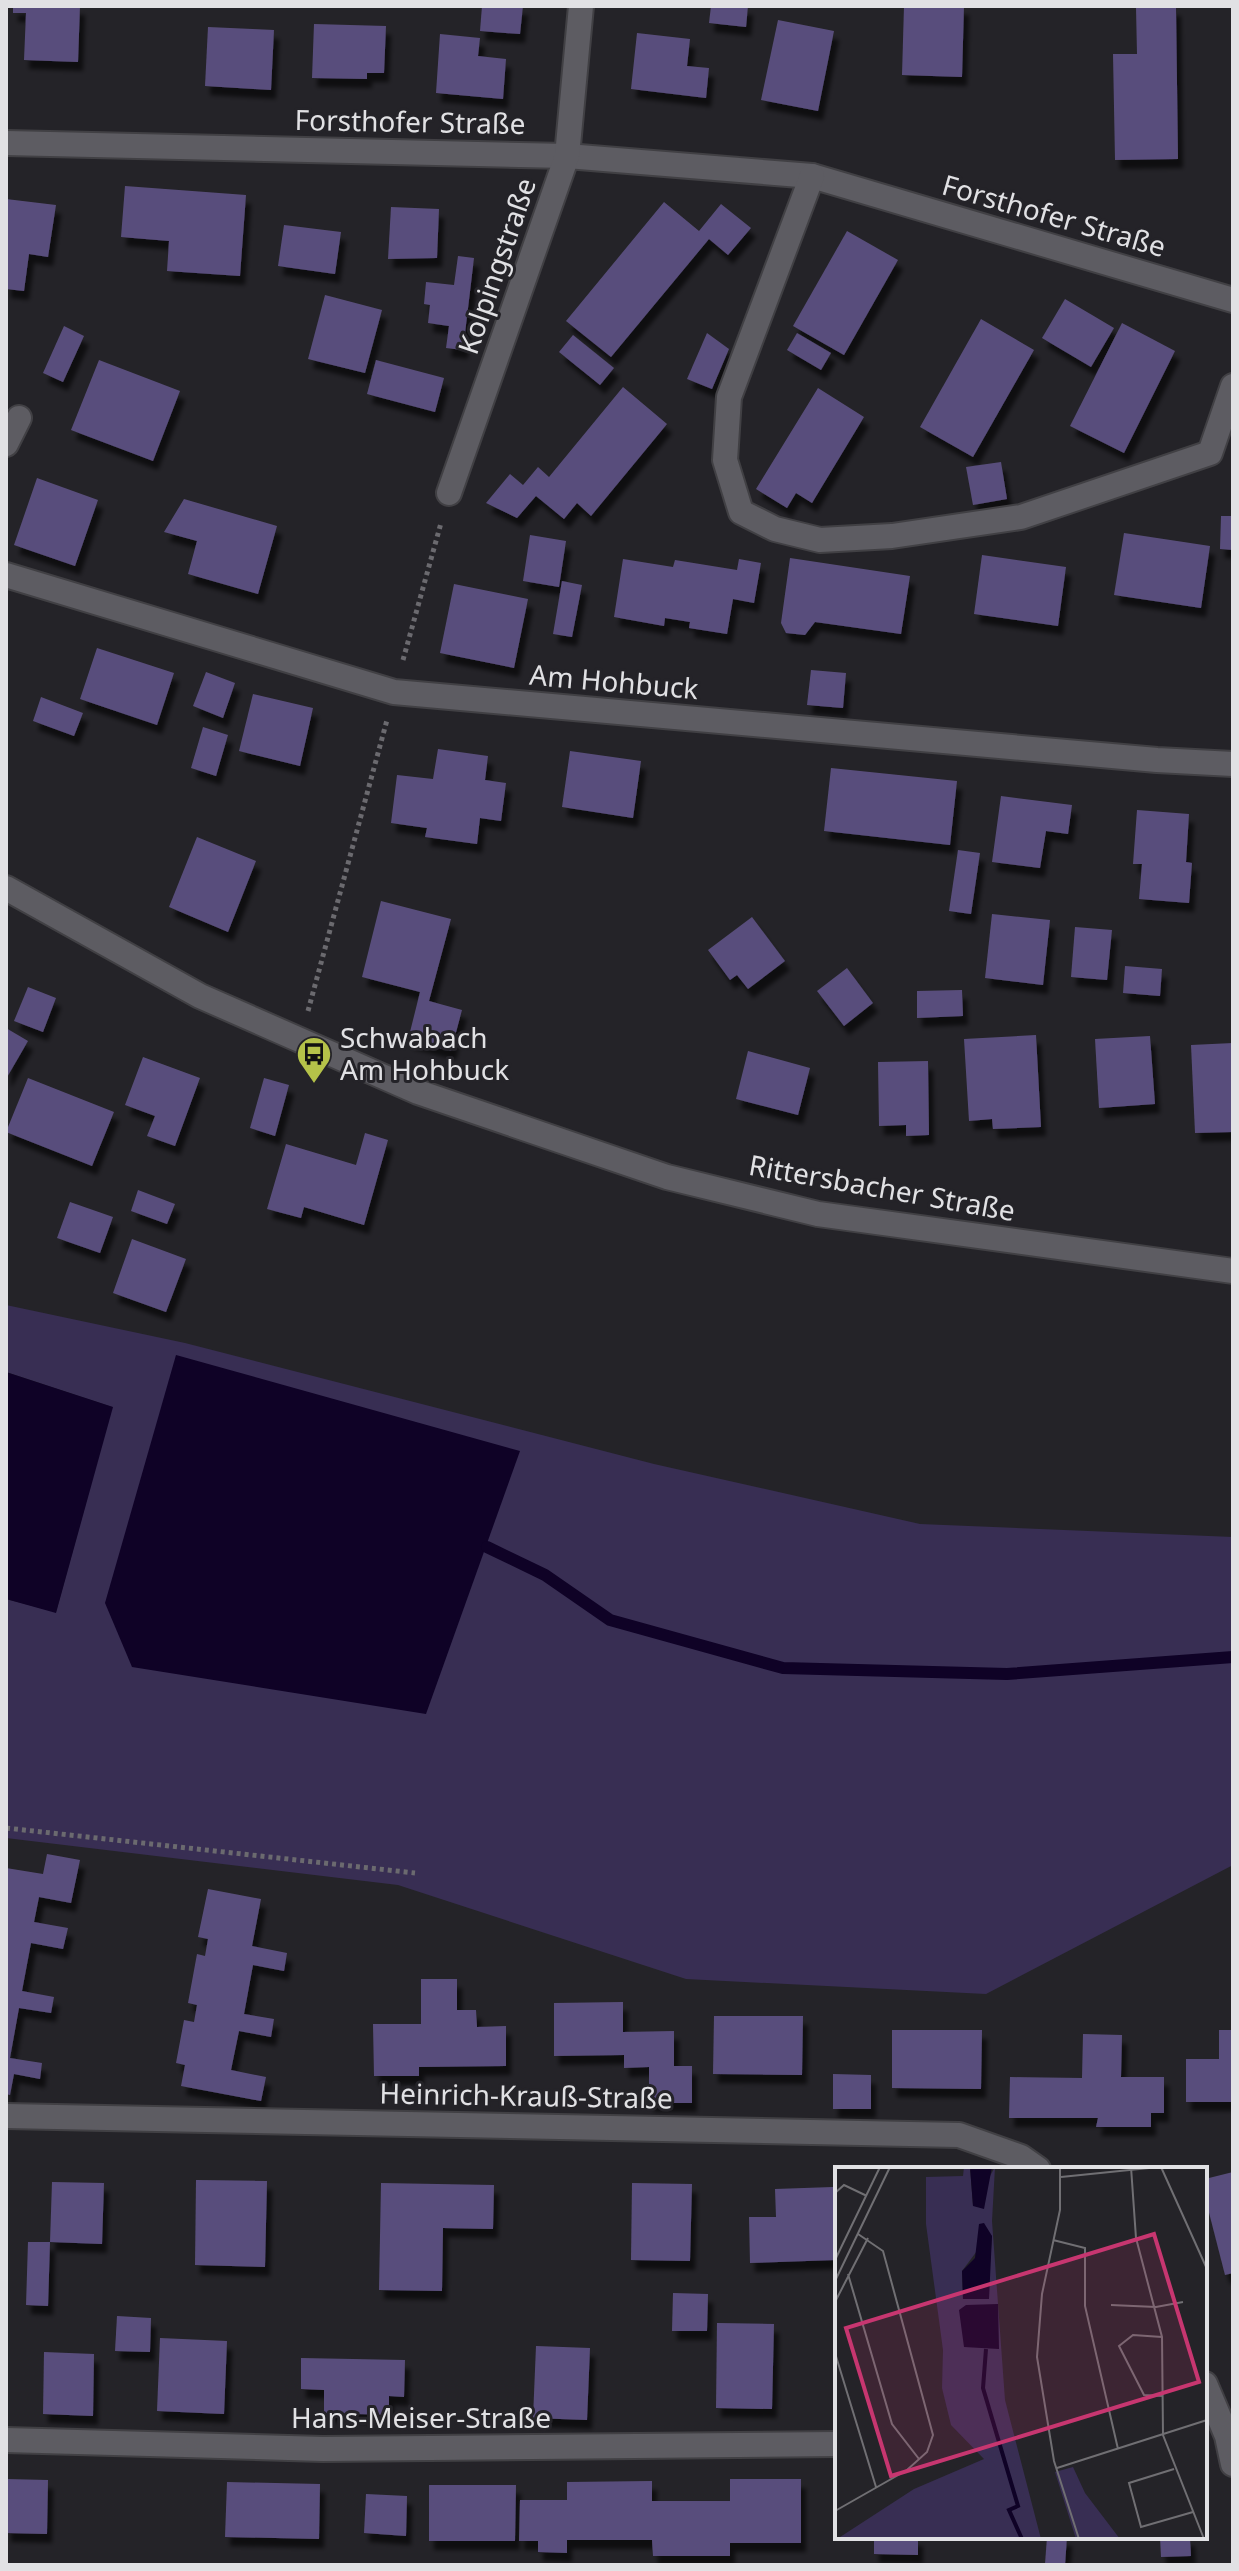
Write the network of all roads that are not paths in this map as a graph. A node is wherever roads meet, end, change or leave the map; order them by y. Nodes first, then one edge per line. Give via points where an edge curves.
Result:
1 (581, 6) edge
2 (6, 143) edge
3 (567, 156) junction
4 (812, 176) junction
5 (1233, 300) edge
6 (1233, 386) edge
7 (19, 418) dead end
8 (6, 444) edge
9 (449, 493) road end
10 (6, 575) edge
11 (1233, 764) edge
12 (6, 888) edge
13 (1233, 1271) edge
14 (6, 2116) edge
15 (1035, 2167) edge
16 (1207, 2389) edge
17 (6, 2440) edge
18 (835, 2444) edge
19 (1233, 2464) edge

1 - 3 street, Kolpingstraße
2 - 3 street, Forsthofer Straße
3 - 4 street, Forsthofer Straße
3 - 9 street, Kolpingstraße
4 - 5 street, Forsthofer Straße
4 - 6 street via 729,397 725,460 741,512 820,540 892,536 1021,517 1210,453
7 - 8 street
10 - 11 street, Am Hohbuck via 394,692
12 - 13 street, Rittersbacher Straße via 200,996 418,1092 667,1177 818,1214
14 - 15 street, Heinrich-Krauß-Straße via 959,2135
16 - 19 street
17 - 18 street, Hans-Meiser-Straße via 323,2449

